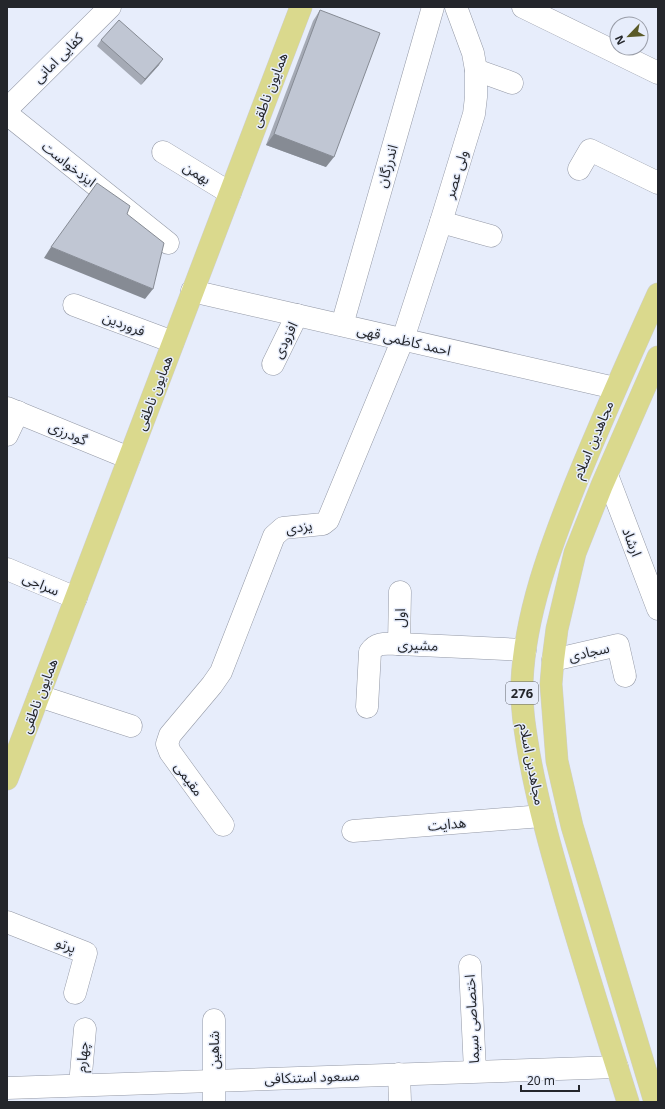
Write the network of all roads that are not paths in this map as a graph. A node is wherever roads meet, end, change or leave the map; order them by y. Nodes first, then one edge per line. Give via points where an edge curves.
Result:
1 (110, 7) edge
2 (301, 7) edge
3 (433, 7) edge
4 (456, 7) edge
5 (522, 7) edge
6 (476, 70) junction
7 (658, 73) edge
8 (512, 83) dead end
9 (10, 103) edge
10 (163, 152) dead end
11 (579, 169) dead end
12 (658, 183) edge
13 (230, 193) junction
14 (441, 222) junction
15 (490, 236) dead end
16 (168, 243) dead end
17 (192, 291) junction
18 (658, 294) edge
19 (74, 305) dead end
20 (297, 315) junction
21 (342, 326) junction
22 (403, 340) junction
23 (173, 342) junction
24 (658, 357) edge
25 (273, 364) dead end
26 (615, 388) junction
27 (12, 410) edge
28 (7, 435) edge
29 (129, 458) junction
30 (607, 475) junction
31 (7, 569) edge
32 (400, 592) dead end
33 (76, 598) junction
34 (658, 609) edge
35 (399, 644) junction
36 (525, 650) junction
37 (553, 660) junction
38 (625, 676) dead end
39 (39, 696) junction
40 (368, 707) dead end
41 (131, 726) dead end
42 (173, 730) joint
43 (7, 779) edge
44 (542, 816) junction
45 (223, 825) dead end
46 (353, 832) dead end
47 (7, 922) edge
48 (470, 966) dead end
49 (75, 993) dead end
50 (214, 1020) dead end
51 (85, 1029) dead end
52 (617, 1067) junction
53 (475, 1071) junction
54 (399, 1074) junction
55 (214, 1080) junction
56 (7, 1088) edge
57 (71, 1091) edge
58 (214, 1102) edge
59 (400, 1102) edge
60 (628, 1102) edge
61 (655, 1102) edge

1 - 9 street, کفایی امانی
2 - 13 main road, همایون ناطقی
3 - 21 street, اندرزگان
4 - 6 street, ولی عصر via 473,53
5 - 7 street
6 - 8 street
6 - 14 street, ولی عصر via 474,114
9 - 16 street, ایزدخواست
10 - 13 street, بهمن
11 - 12 street via 590,150
13 - 17 main road, همایون ناطقی
14 - 15 street
14 - 22 street, ولی عصر
17 - 20 street, احمد کاظمی قهی
17 - 23 main road, همایون ناطقی
18 - 26 main road, مجاهدین اسلام / 276
19 - 23 street, فروردین
20 - 21 street, احمد کاظمی قهی
20 - 25 street, افزودی
21 - 22 street, احمد کاظمی قهی
22 - 26 street, احمد کاظمی قهی
22 - 42 street, یزدی via 328,520 323,524 283,528 274,536 220,672
23 - 29 main road, همایون ناطقی
24 - 30 main road, مجاهدین اسلام / 276
26 - 36 main road, مجاهدین اسلام / 276 via 563,515 538,586
27 - 28 street
27 - 29 street, گودرزی
29 - 33 main road, همایون ناطقی
30 - 34 street, ارشاد
30 - 37 main road, مجاهدین اسلام / 276 via 575,553 557,629
31 - 33 street, سراجی
32 - 35 street, اول
33 - 39 main road, همایون ناطقی
35 - 36 street, مشیری
35 - 40 street, مشیری via 376,645 370,652
36 - 44 main road, مجاهدین اسلام / 276 via 522,682 523,716
37 - 38 street, سجادی via 618,645
37 - 61 main road, مجاهدین اسلام / 276 via 551,684 557,761 570,819
39 - 41 street
39 - 43 main road, همایون ناطقی
42 - 45 street, مقیمی via 168,739 168,748
44 - 46 street, هدایت
44 - 52 main road, مجاهدین اسلام / 276
47 - 49 street, پرتو via 86,953
48 - 53 street, اختصاصی سیما
50 - 55 street, شاهین
51 - 57 street, چهارم
52 - 53 street, مسعود استنکافی
52 - 60 main road, مجاهدین اسلام / 276
53 - 54 street, مسعود استنکافی
54 - 55 street, مسعود استنکافی
54 - 59 street
55 - 57 street, مسعود استنکافی
55 - 58 street, شاهین
56 - 57 street, مسعود استنکافی

